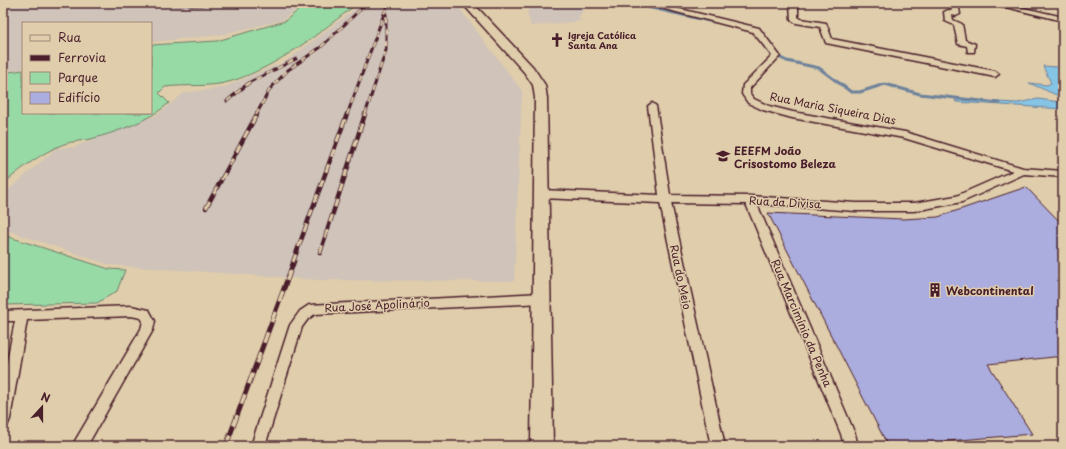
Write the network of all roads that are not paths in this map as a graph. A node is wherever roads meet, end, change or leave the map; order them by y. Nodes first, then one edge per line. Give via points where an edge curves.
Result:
1 (467, 3) edge
2 (646, 3) edge
3 (794, 3) edge
4 (954, 3) edge
5 (992, 3) edge
6 (1063, 20) edge
7 (971, 50) dead end
8 (995, 74) dead end
9 (652, 106) dead end
10 (1023, 171) junction
11 (1063, 174) edge
12 (541, 194) junction
13 (665, 199) junction
14 (750, 200) junction
15 (543, 298) junction
16 (22, 315) junction
17 (3, 316) edge
18 (4, 412) edge
19 (79, 446) edge
20 (258, 446) edge
21 (542, 446) edge
22 (718, 446) edge
23 (851, 446) edge

1 - 12 street via 529,70 539,85
2 - 10 street, Rua Maria Siqueira Dias via 761,33 776,56 746,87 746,94 751,102 792,115 905,135
3 - 8 street via 794,18 823,26 829,41
4 - 7 street via 956,14 948,12 949,21 958,24 961,42 971,44
5 - 6 street
9 - 13 street, Rua do Meio
10 - 11 street, Rua Maria Siqueira Dias
10 - 14 street, Rua da Divisa via 958,199 914,207 856,207
12 - 13 street, Rua da Divisa
12 - 15 street
13 - 14 street, Rua da Divisa
13 - 22 street, Rua do Meio
14 - 23 street, Rua Marcimínio da Penha
15 - 20 street, Rua José Apolinário via 313,309 296,325
15 - 21 street
16 - 17 street
16 - 18 street
16 - 19 street via 131,311 145,314 149,321 147,330

